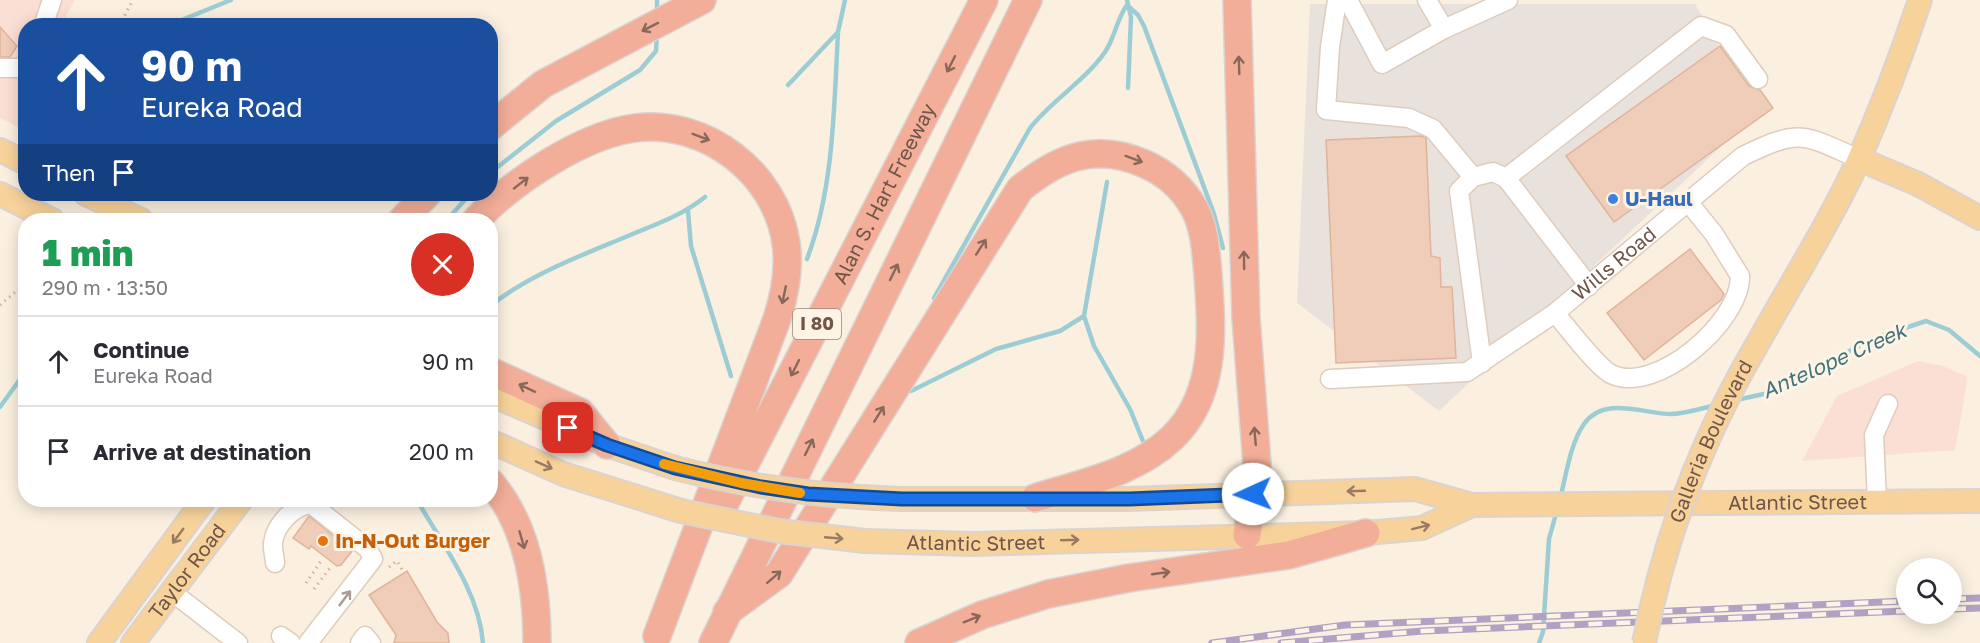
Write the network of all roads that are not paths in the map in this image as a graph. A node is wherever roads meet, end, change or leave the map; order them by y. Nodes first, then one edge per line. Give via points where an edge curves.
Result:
1 (52, 0) edge
2 (702, 0) edge
3 (1237, 0) edge
4 (1337, 0) edge
5 (1348, 0) edge
6 (1427, 0) edge
7 (1508, 0) edge
8 (1920, 0) edge
9 (981, 6) edge
10 (1025, 6) edge
11 (46, 18) edge
12 (1444, 29) junction
13 (0, 68) edge
14 (18, 68) edge
15 (1758, 79) dead end
16 (498, 120) edge
17 (0, 150) edge
18 (18, 159) edge
19 (1859, 159) junction
20 (1473, 177) junction
21 (1506, 178) junction
22 (0, 194) edge
23 (101, 201) edge
24 (420, 201) edge
25 (1689, 203) junction
26 (37, 213) edge
27 (126, 213) edge
28 (409, 213) edge
29 (485, 213) edge
30 (1980, 218) edge
31 (1589, 286) junction
32 (1555, 313) junction
33 (1482, 363) junction
34 (498, 375) edge
35 (1329, 379) dead end
36 (498, 397) edge
37 (1888, 404) dead end
38 (498, 445) edge
39 (607, 445) junction
40 (1253, 494) junction
41 (498, 495) edge
42 (1035, 498) junction
43 (1877, 501) junction
44 (1980, 501) edge
45 (1472, 505) junction
46 (199, 507) edge
47 (236, 507) edge
48 (298, 507) edge
49 (314, 507) edge
50 (702, 516) junction
51 (1366, 533) junction
52 (1247, 536) junction
53 (275, 563) dead end
54 (172, 592) junction
55 (727, 612) junction
56 (655, 639) edge
57 (99, 643) edge
58 (133, 643) edge
59 (238, 643) edge
60 (308, 643) edge
61 (360, 643) edge
62 (371, 643) edge
63 (537, 643) edge
64 (713, 643) edge
65 (919, 643) edge
66 (1644, 643) edge

1 - 11 street
2 -> 16 highway via 543,84
40 -> 3 highway via 1257,464 1246,318
4 - 20 street via 1326,110 1409,118 1433,129
5 - 12 street via 1382,64
6 - 12 street
7 - 12 street
8 - 19 main road, Galleria Boulevard
9 -> 56 highway, Alan S. Hart Freeway / I 80
55 -> 10 highway, I 80
13 - 14 street
15 - 21 street via 1726,35 1701,26
17 - 18 main road
19 - 25 street, Wills Road via 1808,137 1777,140 1743,156
19 - 30 main road, Wills Road via 1918,184
19 - 66 main road, Galleria Boulevard, bridge via 1725,399 1669,540
20 - 21 street via 1493,172
20 - 33 street via 1459,191
21 - 31 street
22 - 26 main road
23 - 27 main road
24 - 28 highway
25 - 31 street, Wills Road
25 - 32 street via 1740,276 1734,299 1708,339 1668,366 1626,379 1609,373
29 -> 50 highway via 531,175 571,151 597,138 636,128 677,130 713,142 731,153 760,181 781,221 786,244 785,294
31 - 32 street, Wills Road
32 - 33 street, Wills Road
33 - 35 street, Wills Road via 1467,372
39 -> 34 highway via 580,412
36 - 39 main road, Atlantic Street
37 - 43 street via 1874,435
38 -> 50 main road, Atlantic Street, bridge via 623,495
39 - 42 main road, Atlantic Street, bridge via 675,468 761,487 832,496
40 - 42 main road, Atlantic Street
45 -> 40 main road, Atlantic Street via 1415,489
40 - 52 highway
41 -> 63 highway via 523,536
55 -> 42 highway via 779,574 1020,189 1061,161 1109,152 1133,158 1172,177 1195,209 1204,235 1211,318 1206,378 1187,417 1173,437 1156,450 1119,472
43 - 44 main road, Atlantic Street
43 - 45 main road, Atlantic Street
51 -> 45 main road, Atlantic Street via 1422,528
46 -> 57 main road, Taylor Road
47 - 54 main road, Taylor Road
48 -> 53 street via 277,532 273,544
60 -> 49 street via 372,559 368,549
50 -> 52 main road, Atlantic Street, bridge via 779,531 865,541 974,544
50 - 56 highway
51 - 52 main road, Atlantic Street
65 -> 51 highway via 982,615 1048,594 1289,555
54 - 58 main road, Taylor Road
54 - 59 street
55 - 64 highway, I 80
61 - 62 street via 365,636

